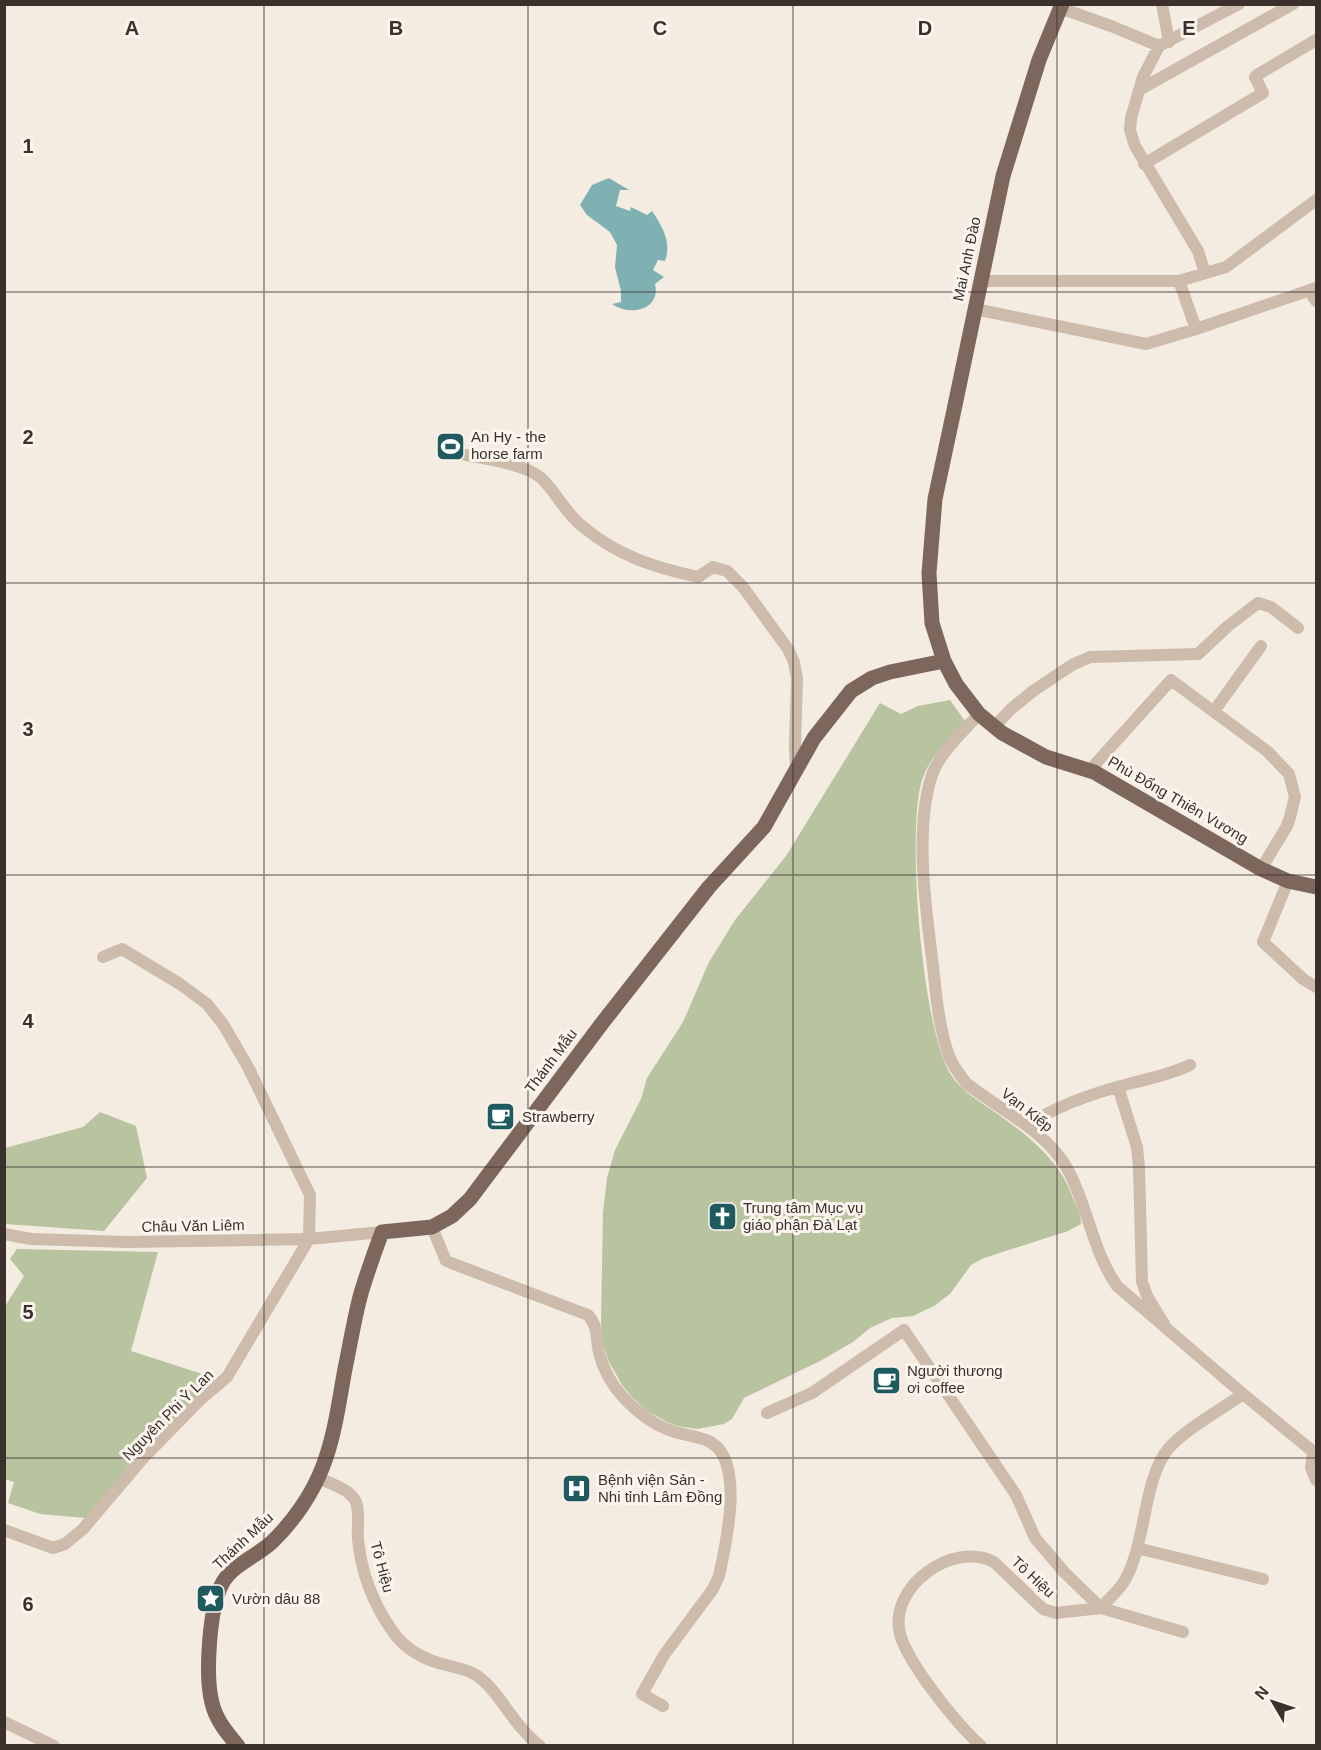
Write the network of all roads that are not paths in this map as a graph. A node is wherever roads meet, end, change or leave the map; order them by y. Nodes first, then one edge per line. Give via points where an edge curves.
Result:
1 (1162, 4) edge
2 (1239, 4) edge
3 (1293, 4) edge
4 (1061, 6) edge
5 (1317, 40) edge
6 (1164, 44) junction
7 (1139, 90) junction
8 (1144, 164) junction
9 (1317, 201) edge
10 (1205, 273) junction
11 (981, 281) junction
12 (1179, 281) junction
13 (1313, 289) edge
14 (1317, 301) edge
15 (975, 309) junction
16 (1196, 329) junction
17 (466, 455) dead end
18 (933, 528) joint
19 (1298, 628) dead end
20 (1261, 646) dead end
21 (944, 661) junction
22 (1214, 711) junction
23 (979, 714) junction
24 (994, 727) junction
25 (796, 768) junction
26 (1089, 771) junction
27 (1261, 869) junction
28 (1288, 881) junction
29 (1317, 887) edge
30 (103, 957) dead end
31 (1317, 987) edge
32 (1190, 1065) dead end
33 (1118, 1087) junction
34 (1027, 1126) junction
35 (432, 1227) junction
36 (382, 1232) junction
37 (4, 1234) edge
38 (309, 1239) junction
39 (1167, 1330) junction
40 (1243, 1394) junction
41 (767, 1413) dead end
42 (1315, 1453) edge
43 (318, 1478) junction
44 (1317, 1480) edge
45 (4, 1530) edge
46 (1137, 1548) junction
47 (1263, 1580) dead end
48 (1101, 1608) junction
49 (1183, 1632) dead end
50 (663, 1706) dead end
51 (4, 1722) edge
52 (54, 1746) edge
53 (238, 1746) edge
54 (540, 1746) edge
55 (981, 1746) edge

1 - 6 street
2 - 6 street
3 - 7 street
4 - 6 street
4 - 11 main road, Mai Anh Đào via 1039,60 1004,176
5 - 8 street via 1257,75 1263,93
6 - 7 street via 1150,62
7 - 8 street via 1130,130
8 - 10 street via 1198,250
9 - 10 street via 1226,267
10 - 12 street
11 - 12 street
11 - 15 main road, Mai Anh Đào
12 - 16 street
13 - 14 street
13 - 16 street
15 - 16 street via 1146,344
15 - 18 main road, Mai Anh Đào via 935,499
17 - 25 street via 506,463 539,477 580,525 618,551 652,567 698,577 713,567 727,571 743,587 794,662
18 - 21 main road, Phù Đổng Thiên Vương via 928,573 932,623
19 - 24 street via 1271,607 1258,603 1198,654 1090,657 1033,691
20 - 22 street
21 - 23 main road, Phù Đổng Thiên Vương
21 - 25 main road, Thánh Mẫu via 890,672 851,691 824,722
22 - 26 street via 1170,680
22 - 27 street via 1289,774 1295,796 1290,817
23 - 24 main road, Phù Đổng Thiên Vương
23 - 34 street, Vạn Kiếp via 939,762 927,793 925,894 931,954 949,1055 958,1073 975,1090
24 - 26 main road, Phù Đổng Thiên Vương via 1046,757
25 - 35 main road, Thánh Mẫu via 764,827 695,905 494,1169 452,1216
26 - 27 main road, Phù Đổng Thiên Vương
27 - 28 main road, Phù Đổng Thiên Vương
28 - 29 main road, Phù Đổng Thiên Vương
28 - 31 street via 1263,942
30 - 38 street via 122,949 207,1004 223,1024 310,1195
32 - 33 street
33 - 34 street via 1076,1101
33 - 39 street via 1140,1167 1142,1282
34 - 39 street, Vạn Kiếp via 1066,1166 1111,1277
35 - 36 main road, Thánh Mẫu
35 - 50 street via 446,1261 588,1314 595,1324 601,1360 623,1396 657,1425 707,1440 722,1453 731,1487 719,1576 642,1694
36 - 38 street, Châu Văn Liêm
36 - 43 main road, Thánh Mẫu via 359,1299 336,1421
37 - 38 street, Châu Văn Liêm via 71,1241
38 - 45 street, Nguyên Phi Ỷ Lan via 227,1377 144,1456 69,1542 58,1548
39 - 40 street, Vạn Kiếp
40 - 42 street, Vạn Kiếp
40 - 46 street via 1166,1452 1153,1484
41 - 48 street via 812,1392 904,1330 1016,1495 1035,1538
42 - 44 street via 1311,1468
43 - 53 main road, Thánh Mẫu via 281,1532 230,1573 216,1599 209,1678 212,1703 221,1724
43 - 54 street, Tô Hiệu via 345,1490 356,1503 364,1571 393,1633 421,1657 481,1678 523,1731
46 - 47 street
46 - 48 street via 1126,1579
48 - 49 street
48 - 55 street, Tô Hiệu via 1056,1613 1042,1609 1002,1568 976,1556 942,1563 914,1585 900,1610 903,1643 951,1714
51 - 52 street

